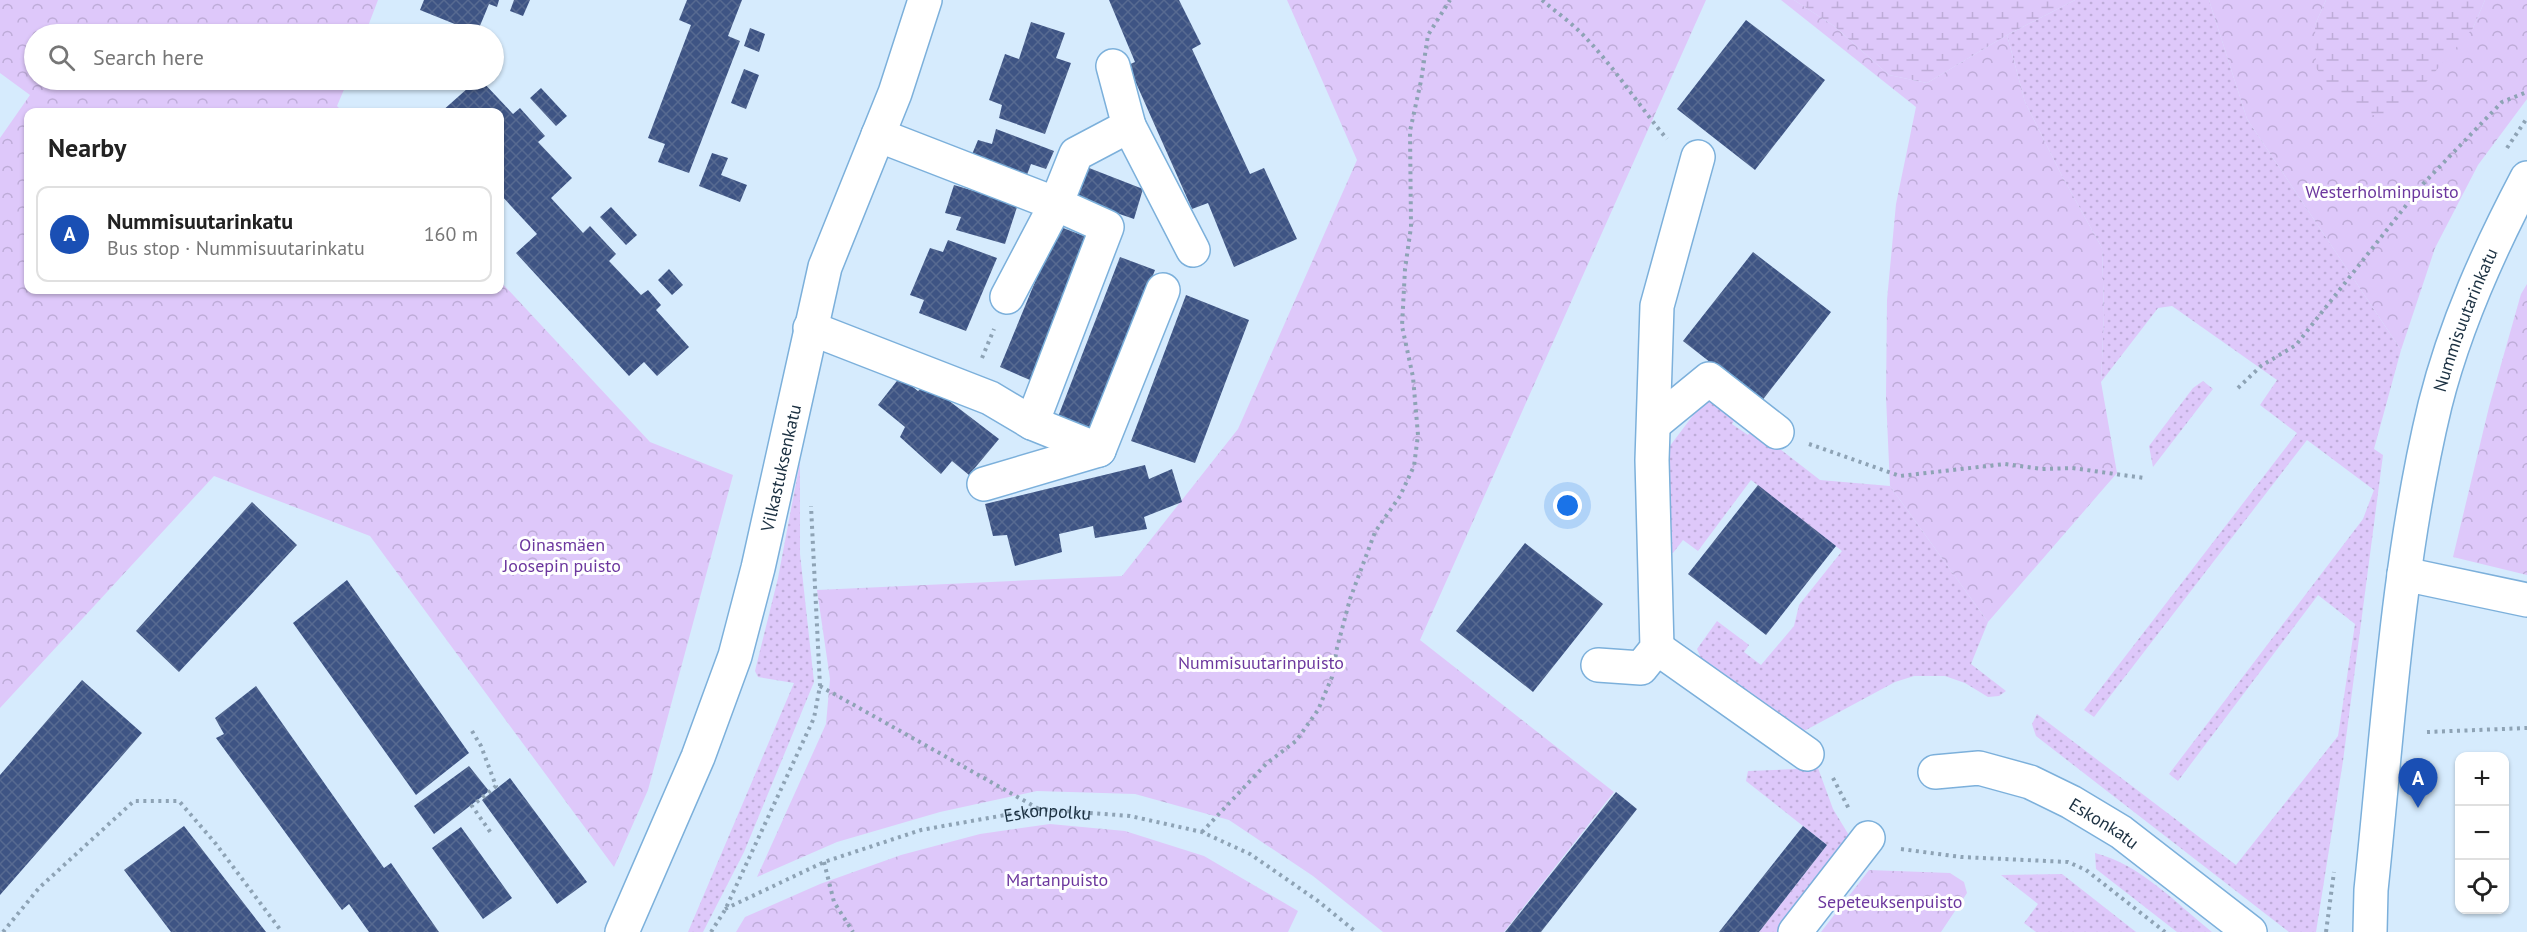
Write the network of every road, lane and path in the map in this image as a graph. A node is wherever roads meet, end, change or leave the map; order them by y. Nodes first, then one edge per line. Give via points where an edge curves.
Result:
1 (925, 0) edge
2 (1450, 0) edge
3 (1542, 0) edge
4 (1113, 66) dead end
5 (2527, 92) edge
6 (1129, 126) junction
7 (878, 135) junction
8 (1698, 157) joint
9 (2527, 178) edge
10 (1056, 204) junction
11 (1193, 250) dead end
12 (1163, 290) dead end
13 (1007, 297) joint
14 (810, 328) junction
15 (979, 367) dead end
16 (2238, 388) dead end
17 (1032, 423) junction
18 (1654, 424) junction
19 (1777, 432) joint
20 (1099, 450) junction
21 (2144, 478) dead end
22 (984, 484) dead end
23 (2404, 574) junction
24 (2527, 600) edge
25 (1657, 648) junction
26 (1598, 664) dead end
27 (2527, 728) edge
28 (472, 731) dead end
29 (2427, 732) dead end
30 (1807, 754) joint
31 (1935, 772) dead end
32 (1039, 809) junction
33 (1202, 832) junction
34 (491, 833) dead end
35 (1868, 838) junction
36 (824, 862) junction
37 (725, 910) junction
38 (3, 932) edge
39 (282, 932) edge
40 (622, 932) edge
41 (711, 932) edge
42 (853, 932) edge
43 (1356, 932) edge
44 (1795, 932) edge
45 (2165, 932) edge
46 (2250, 932) edge
47 (2370, 932) edge

1 - 7 street, Vilkastuksenkatu
2 - 33 path via 1428,35 1410,131 1411,227 1402,326 1413,377 1418,435 1414,466 1400,496 1375,532 1350,599 1332,677 1318,710 1296,741 1267,763
3 - 8 path via 1584,35 1668,140
4 - 6 street
5 - 16 path via 2502,102 2423,184 2296,345 2261,366
6 - 10 street via 1076,154
6 - 11 street
7 - 10 street
7 - 14 street, Vilkastuksenkatu via 825,267
8 - 18 street via 1657,306
9 - 23 street, Nummisuutarinkatu via 2492,244 2445,371 2421,472
10 - 13 street
10 - 17 street via 1107,227
12 - 20 street
13 - 15 path
14 - 17 street via 990,398
14 - 40 street, Vilkastuksenkatu via 735,656 698,757
17 - 20 street
18 - 19 street via 1709,379
18 - 25 street
19 - 21 path via 1900,476 2006,464
20 - 22 street
23 - 24 street
23 - 47 street, Nummisuutarinkatu
25 - 26 street via 1641,668
25 - 30 street
27 - 29 path
28 - 34 path via 496,786 472,806
30 - 35 path via 1830,771 1859,829
31 - 46 street, Eskonkatu via 1979,768 2030,782 2071,802 2121,832
32 - 33 path, Eskonpolku via 1130,816
32 - 36 path, Eskonpolku via 921,830
32 - 37 path via 820,686 814,718
33 - 43 path, Eskonpolku via 1250,854
35 - 44 street
35 - 45 path via 1898,849 1961,857 2068,862 2086,870
36 - 37 path, Eskonpolku
36 - 42 path via 834,902
37 - 41 path
38 - 39 path via 39,888 134,801 179,801

